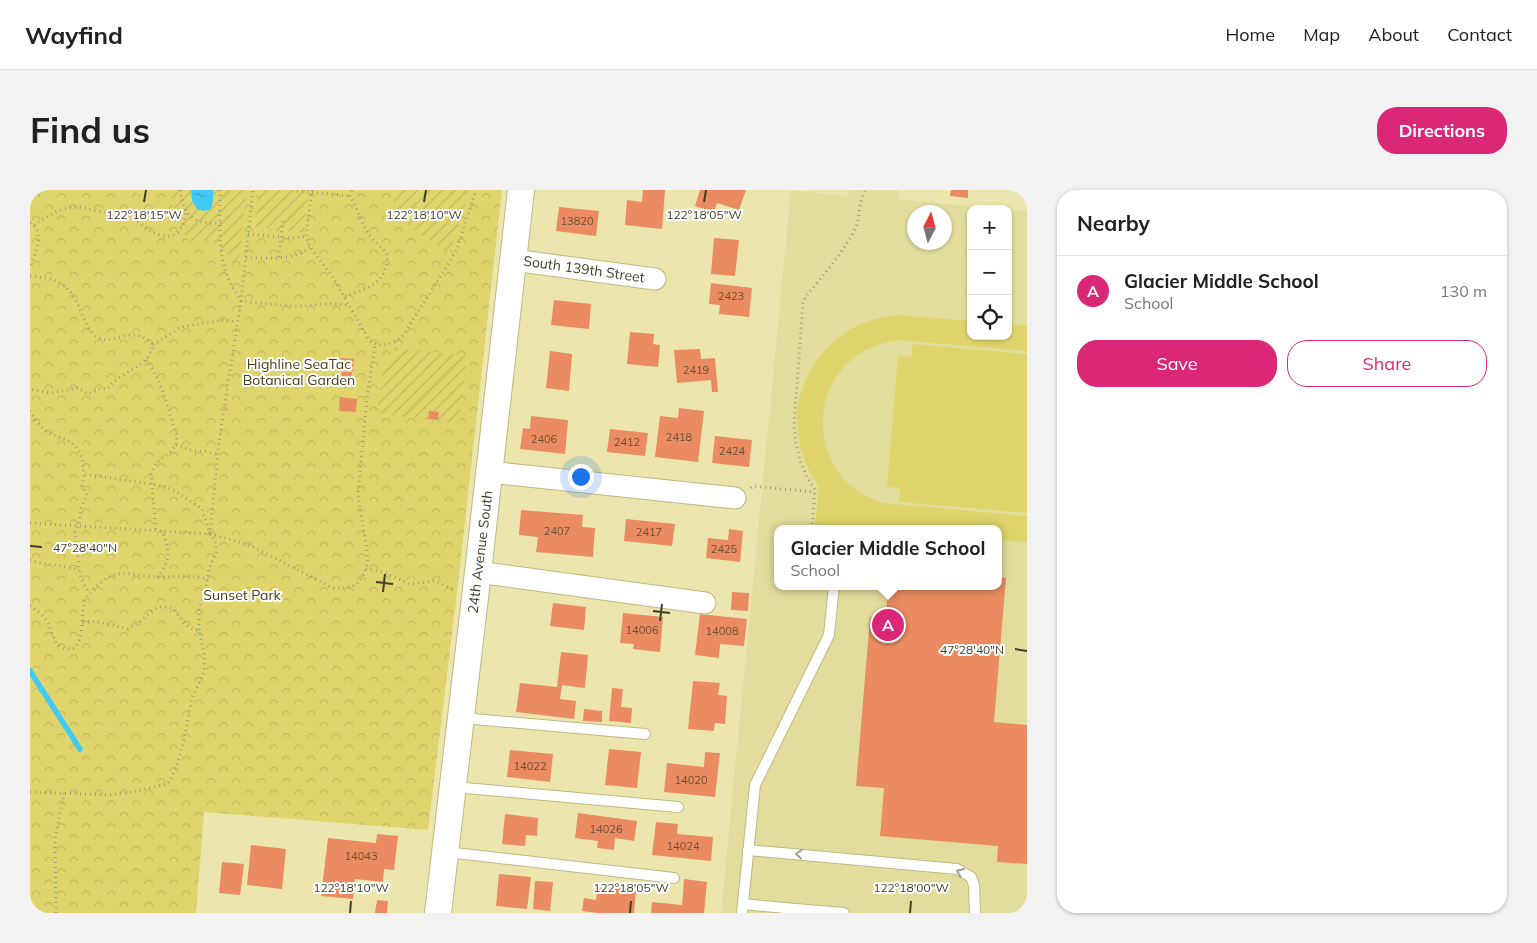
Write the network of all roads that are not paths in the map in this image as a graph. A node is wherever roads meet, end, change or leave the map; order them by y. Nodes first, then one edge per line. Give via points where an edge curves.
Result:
1 (521, 190) edge
2 (513, 260) junction
3 (655, 279) dead end
4 (490, 472) junction
5 (735, 498) dead end
6 (478, 572) junction
7 (834, 590) edge
8 (705, 603) dead end
9 (461, 718) junction
10 (645, 734) dead end
11 (453, 786) junction
12 (678, 807) dead end
13 (748, 850) junction
14 (445, 852) junction
15 (674, 878) dead end
16 (743, 909) edge
17 (794, 911) edge
18 (438, 913) edge
19 (844, 913) edge
20 (975, 913) edge

1 - 2 street, 24th Avenue South
2 - 3 street, South 139th Street
2 - 4 street, 24th Avenue South
4 - 5 street
4 - 6 street, 24th Avenue South
6 - 8 street
6 - 9 street, 24th Avenue South
7 - 13 lane via 829,635 755,785
9 - 10 lane
9 - 11 street, 24th Avenue South
11 - 12 lane
11 - 14 street, 24th Avenue South
13 - 16 lane
20 -> 13 lane via 971,877 957,869
14 - 15 lane
14 - 18 street, 24th Avenue South
16 - 17 lane
17 - 19 lane

